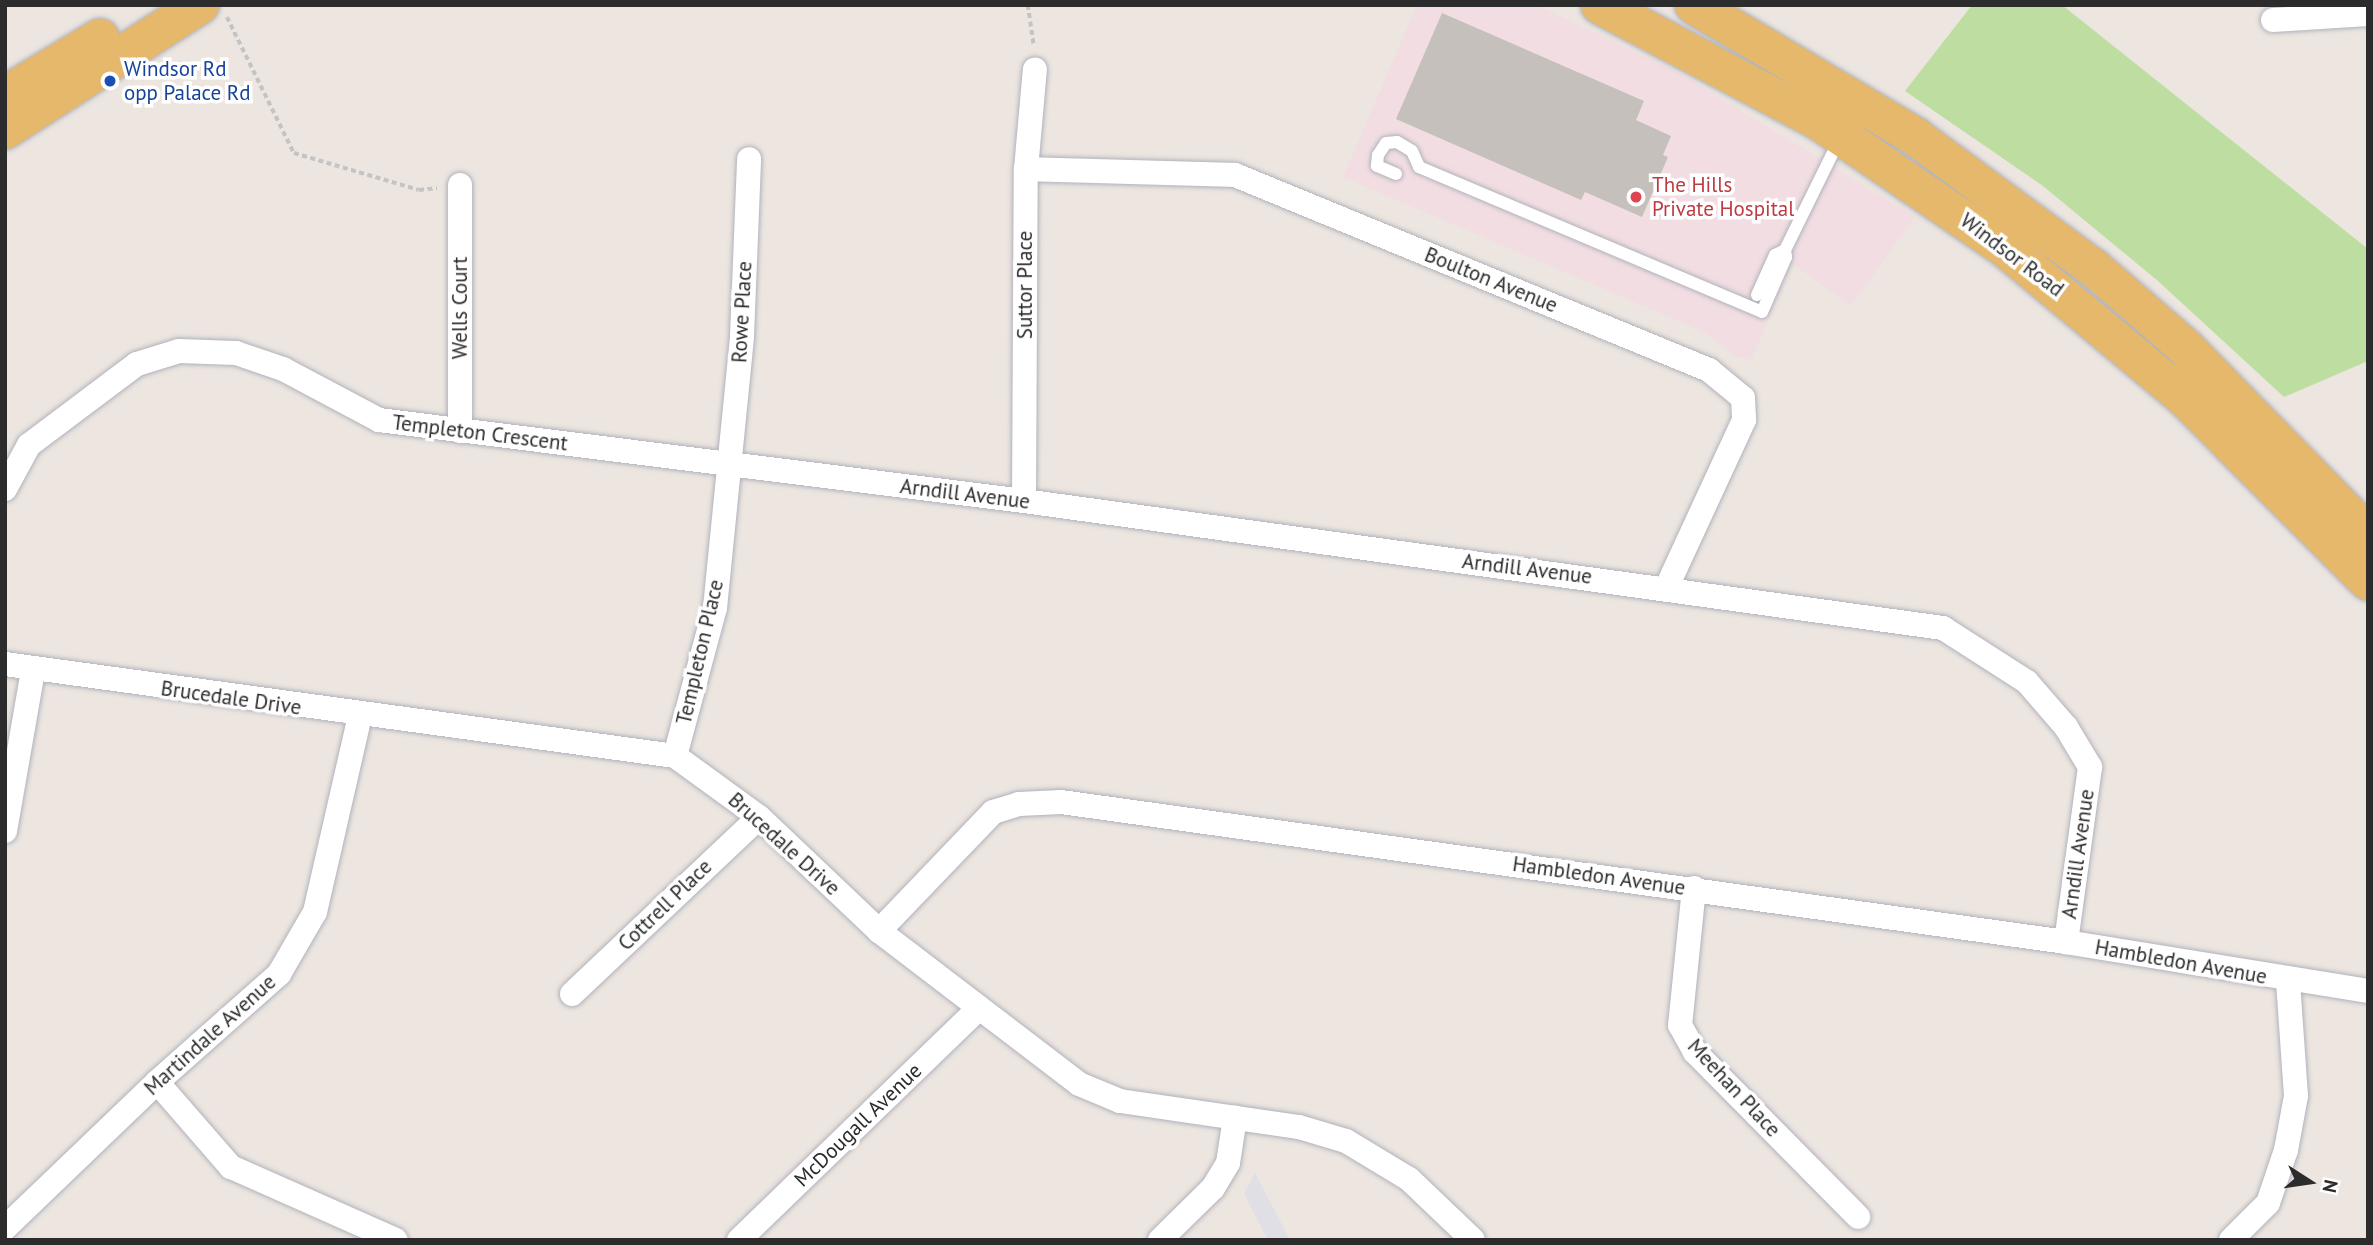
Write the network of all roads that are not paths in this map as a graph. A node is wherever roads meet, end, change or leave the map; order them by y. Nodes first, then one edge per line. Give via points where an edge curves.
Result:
1 (155, 5) edge
2 (1600, 5) edge
3 (1694, 5) edge
4 (213, 10) edge
5 (2368, 14) edge
6 (2273, 20) dead end
7 (1776, 50) junction
8 (1035, 69) road end
9 (5, 95) edge
10 (5, 130) edge
11 (1842, 135) junction
12 (749, 159) dead end
13 (1026, 169) junction
14 (1396, 174) dead end
15 (460, 185) road end
16 (2011, 204) junction
17 (1785, 250) junction
18 (1757, 295) dead end
19 (460, 431) junction
20 (732, 464) junction
21 (5, 489) edge
22 (1024, 501) junction
23 (2368, 534) edge
24 (2368, 581) edge
25 (1667, 587) junction
26 (5, 664) edge
27 (33, 670) junction
28 (360, 716) junction
29 (675, 756) junction
30 (759, 817) junction
31 (5, 831) edge
32 (1694, 888) junction
33 (879, 932) junction
34 (2066, 942) junction
35 (2288, 981) junction
36 (2368, 991) edge
37 (572, 994) dead end
38 (977, 1010) junction
39 (157, 1082) junction
40 (1235, 1118) junction
41 (1858, 1217) dead end
42 (5, 1228) edge
43 (396, 1240) edge
44 (739, 1240) edge
45 (1160, 1240) edge
46 (1473, 1240) edge
47 (2231, 1240) edge

1 - 9 main road
2 - 11 main road, Windsor Road via 1697,53
3 - 7 main road, Windsor Road
4 - 10 main road
5 - 6 street
7 - 11 main road via 1835,115
7 - 16 main road, Windsor Road via 1872,108
8 - 13 street, Suttor Place
11 - 16 main road via 1888,145 1983,201
11 - 17 lane
11 - 24 main road, Windsor Road via 2004,247 2125,344 2241,451
12 - 20 street, Rowe Place
13 - 22 street, Suttor Place
13 - 25 street, Boulton Avenue via 1234,175 1709,370 1743,398 1744,420
14 - 17 lane via 1377,166 1386,143 1405,144 1419,167 1762,312
15 - 19 street, Wells Court
16 - 23 main road, Windsor Road via 2186,348
17 - 18 lane via 1775,255
19 - 20 street, Templeton Crescent
19 - 21 street, Templeton Crescent via 379,420 283,369 236,353 179,351 136,364 29,445
20 - 22 street, Arndill Avenue
20 - 29 street, Templeton Place via 715,608
22 - 25 street, Arndill Avenue
25 - 34 street, Arndill Avenue via 1943,628 2027,682 2066,727 2090,767
26 - 27 street, Brucedale Drive
27 - 28 street, Brucedale Drive
27 - 31 street
28 - 29 street, Brucedale Drive
28 - 39 street, Martindale Avenue via 315,912 279,974
29 - 30 street, Brucedale Drive
30 - 33 street, Brucedale Drive
30 - 37 street, Cottrell Place
32 - 33 street, Hambledon Avenue via 1050,802 1018,804 993,812
32 - 34 street, Hambledon Avenue
32 - 41 street, Meehan Place via 1680,1025 1695,1052
33 - 38 street, Brucedale Drive
34 - 35 street, Hambledon Avenue
35 - 36 street, Hambledon Avenue
35 - 47 street via 2296,1096 2286,1150 2268,1203
38 - 40 street, Brucedale Drive via 1089,1088 1120,1101
38 - 44 street, McDougall Avenue
39 - 42 street, Martindale Avenue
39 - 43 street via 231,1167
40 - 45 street via 1228,1163 1213,1188
40 - 46 street, Brucedale Drive via 1298,1127 1346,1141 1409,1179

